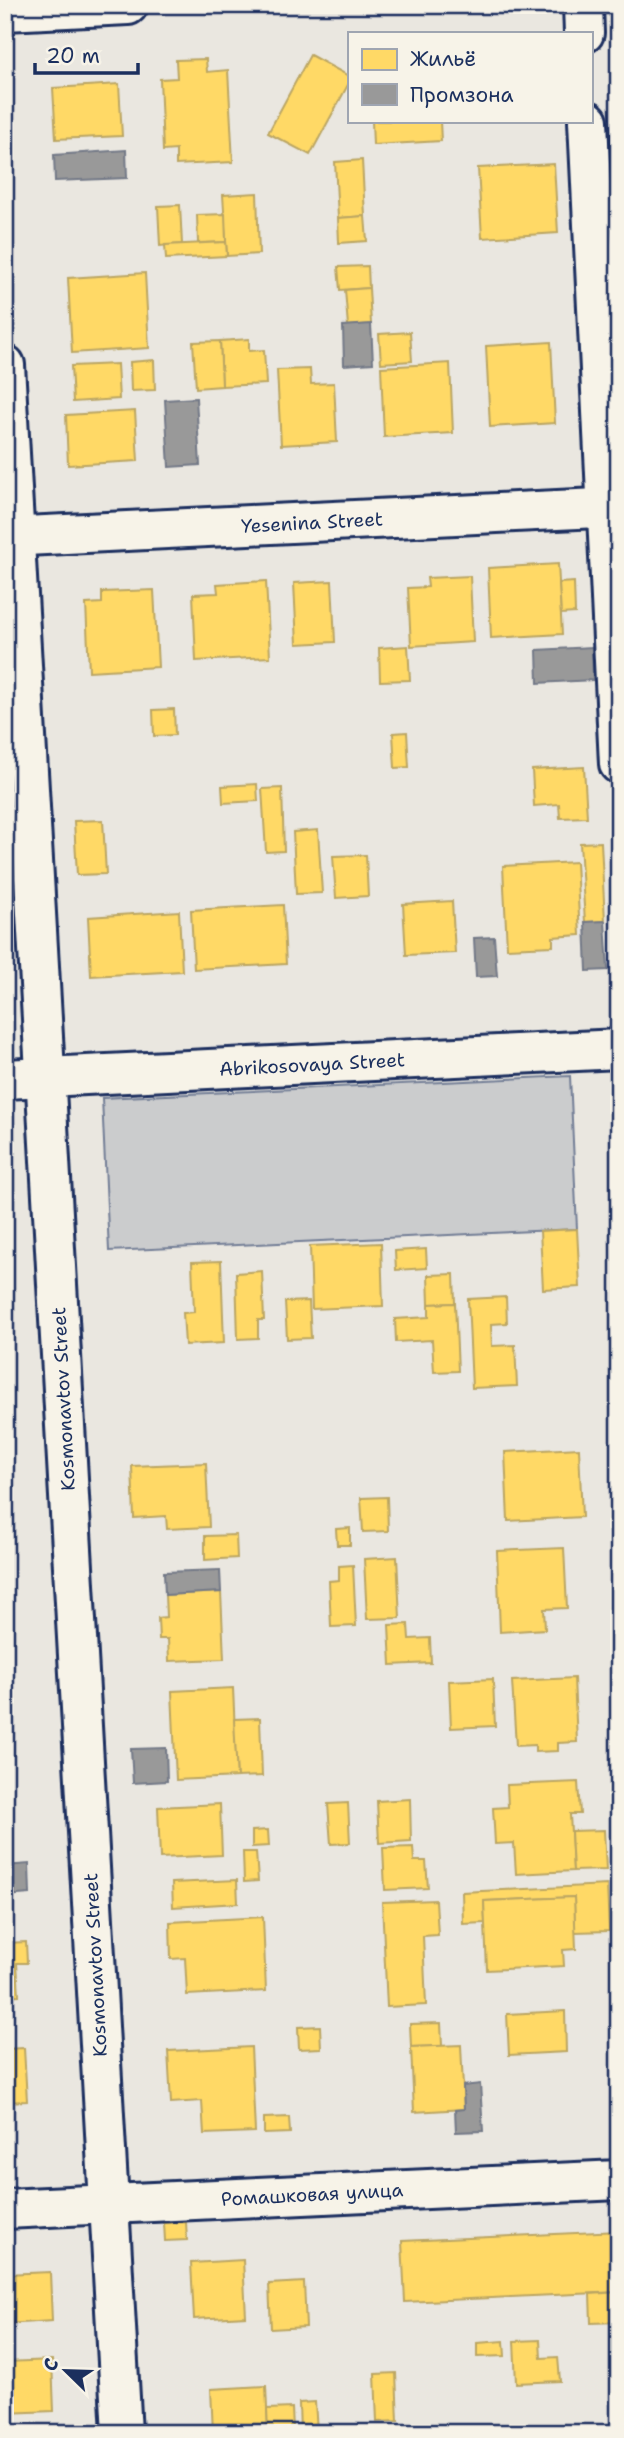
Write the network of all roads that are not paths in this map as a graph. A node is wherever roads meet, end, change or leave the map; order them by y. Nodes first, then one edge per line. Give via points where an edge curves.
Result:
1 (128, 5) edge
2 (583, 5) edge
3 (5, 11) edge
4 (584, 32) edge
5 (588, 122) edge
6 (5, 365) edge
7 (613, 507) edge
8 (10, 536) edge
9 (619, 764) edge
10 (619, 1049) edge
11 (45, 1077) junction
12 (5, 1079) edge
13 (619, 2180) edge
14 (108, 2203) junction
15 (5, 2209) edge
16 (122, 2433) edge

1 - 3 street
2 - 4 street
5 - 7 street
6 - 8 street, Kosmonavtov Street
7 - 8 street, Yesenina Street
7 - 9 street
8 - 11 street, Kosmonavtov Street
10 - 11 street, Abrikosovaya Street
11 - 12 street, Abrikosovaya Street
11 - 14 street, Kosmonavtov Street
13 - 14 street, Ромашковая улица
14 - 15 street, Ромашковая улица
14 - 16 street, Kosmonavtov Street

